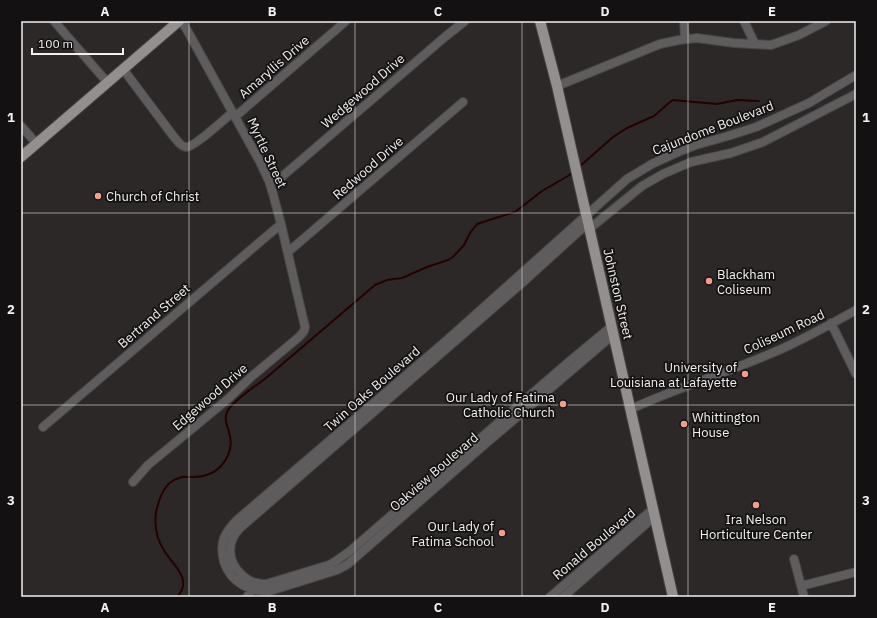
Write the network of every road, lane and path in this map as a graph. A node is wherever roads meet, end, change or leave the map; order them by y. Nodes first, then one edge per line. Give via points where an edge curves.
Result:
1 (54, 21) edge
2 (346, 21) edge
3 (465, 21) edge
4 (540, 21) edge
5 (684, 21) edge
6 (744, 21) edge
7 (826, 21) edge
8 (176, 22) edge
9 (685, 39) junction
10 (754, 44) junction
11 (123, 69) junction
12 (856, 75) edge
13 (108, 82) junction
14 (557, 86) junction
15 (856, 94) edge
16 (463, 102) dead end
17 (793, 110) junction
18 (234, 114) junction
19 (799, 123) junction
20 (21, 126) edge
21 (36, 143) junction
22 (21, 157) edge
23 (278, 180) dead end
24 (588, 222) junction
25 (281, 224) junction
26 (288, 252) junction
27 (856, 310) edge
28 (831, 323) junction
29 (613, 330) junction
30 (304, 331) joint
31 (856, 374) edge
32 (631, 409) junction
33 (43, 427) dead end
34 (132, 482) dead end
35 (654, 513) junction
36 (794, 559) dead end
37 (856, 572) edge
38 (581, 575) junction
39 (254, 586) junction
40 (801, 586) junction
41 (247, 597) edge
42 (550, 597) edge
43 (563, 597) edge
44 (673, 597) edge
45 (804, 597) edge

1 - 13 street
2 - 18 street, Amaryllis Drive
3 - 23 street, Wedgewood Drive
4 - 14 main road, Johnston Street
5 - 9 street
6 - 10 street
7 - 10 street via 780,42
8 - 11 main road
8 - 18 street, Myrtle Street via 188,30
9 - 10 street via 704,38
9 - 14 street via 660,44
11 - 13 main road
11 - 18 street, Amaryllis Drive via 182,146 190,146 197,142
12 - 17 street, Cajundome Boulevard
13 - 21 main road
14 - 24 main road, Johnston Street
15 - 19 street, Cajundome Boulevard
16 - 26 street, Redwood Drive
17 - 19 street
17 - 24 street, Cajundome Boulevard via 756,127 696,145 652,164 627,179
18 - 25 street, Myrtle Street via 269,181
19 - 24 street, Cajundome Boulevard via 764,142 691,162 663,174
20 - 21 street
21 - 22 main road
24 - 29 main road, Johnston Street
24 - 39 street, Twin Oaks Boulevard via 511,293 239,529 232,541 231,558 237,570
25 - 26 street, Myrtle Street
25 - 33 street, Bertrand Street
26 - 30 street, Myrtle Street
27 - 28 street, Coliseum Road
28 - 31 street
28 - 32 street, Coliseum Road via 773,353
29 - 32 main road, Johnston Street
29 - 39 street, Oakview Boulevard via 348,564 277,590 262,591
30 - 34 street, Edgewood Drive via 148,465
32 - 35 main road, Johnston Street
35 - 38 street, Ronald Boulevard
35 - 44 main road, Johnston Street
36 - 40 street
37 - 40 street
38 - 42 street, Ronald Boulevard
38 - 43 street, Ronald Boulevard
39 - 41 street
40 - 45 street

